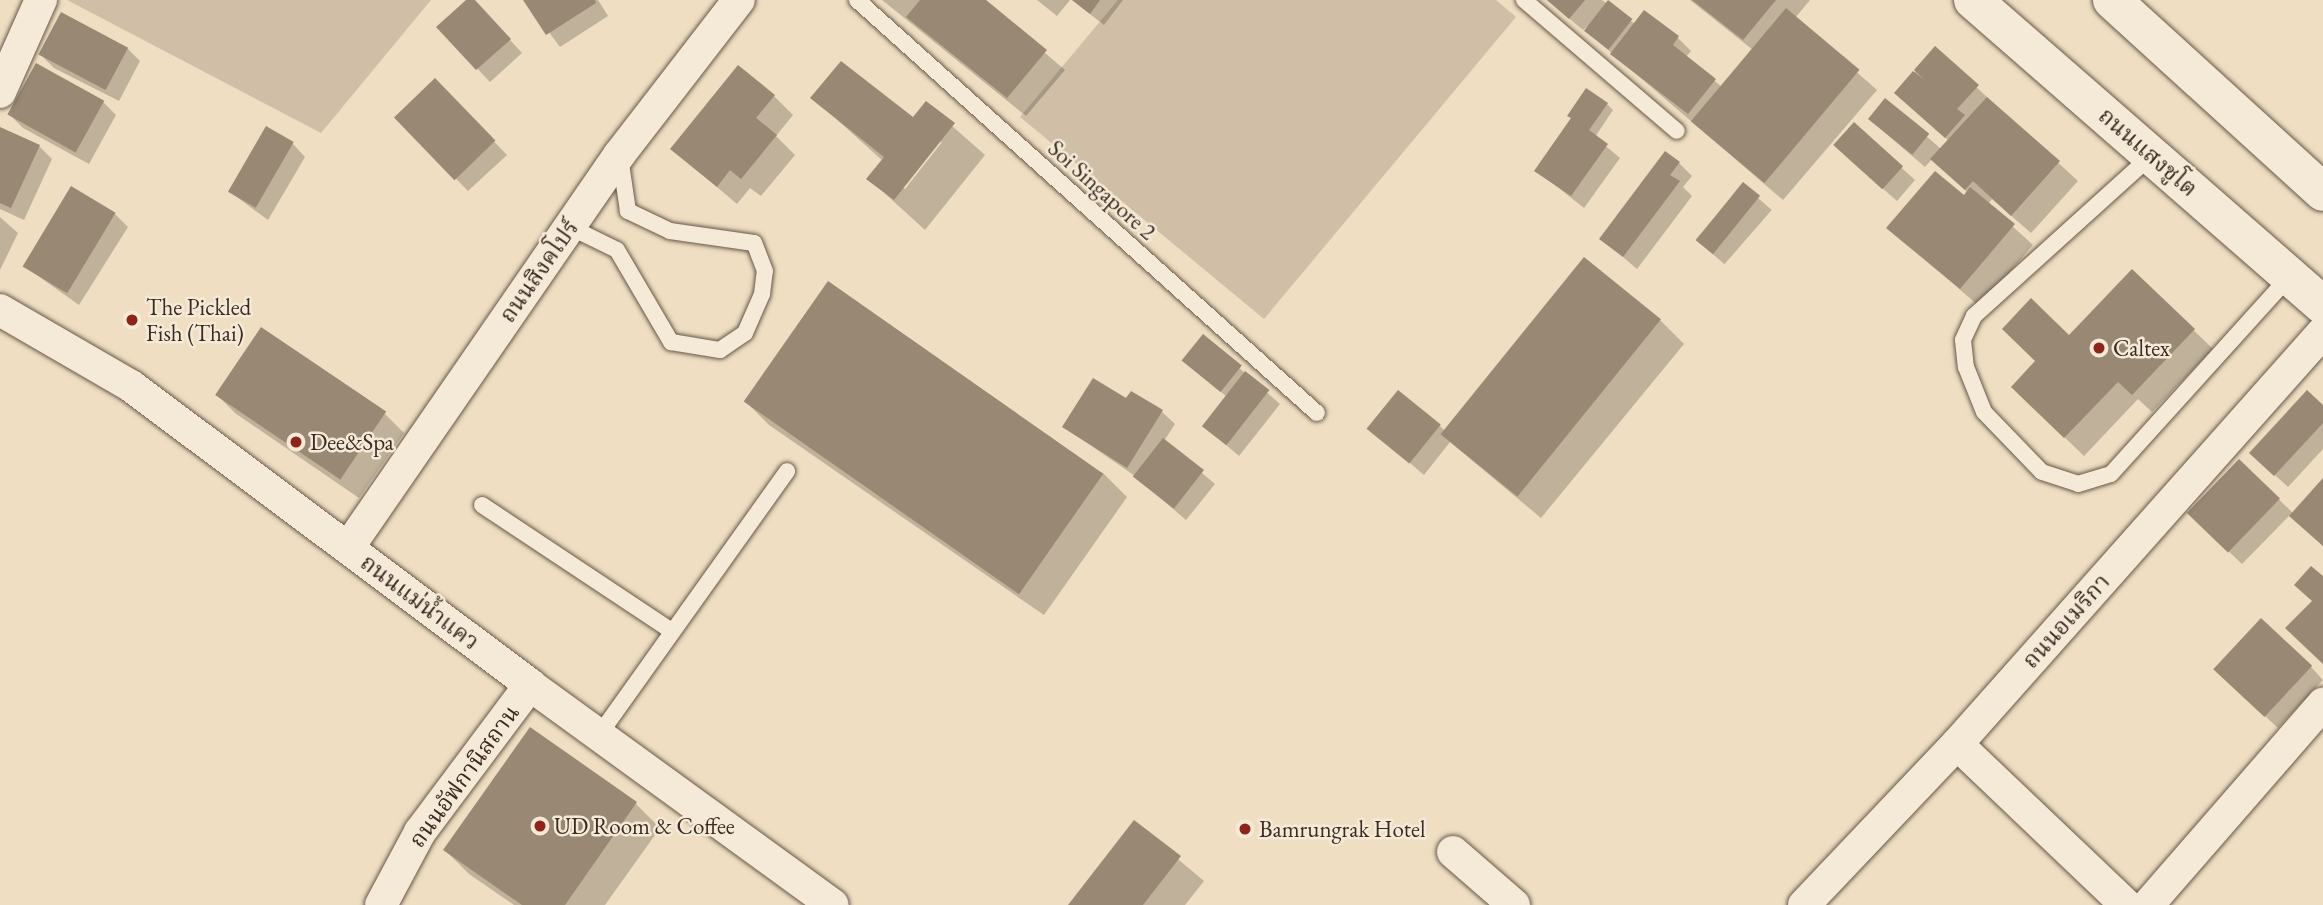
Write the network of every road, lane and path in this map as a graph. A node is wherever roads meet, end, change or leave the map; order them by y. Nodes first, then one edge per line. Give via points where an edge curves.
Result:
1 (41, 0) edge
2 (739, 0) edge
3 (857, 0) edge
4 (1524, 0) edge
5 (1973, 0) edge
6 (2112, 0) edge
7 (0, 92) edge
8 (1676, 131) dead end
9 (619, 155) junction
10 (2152, 156) junction
11 (2319, 180) edge
12 (570, 227) junction
13 (2290, 276) junction
14 (2323, 305) edge
15 (0, 310) edge
16 (2323, 332) edge
17 (1317, 413) dead end
18 (787, 471) dead end
19 (482, 505) dead end
20 (348, 548) junction
21 (672, 631) junction
22 (530, 685) junction
23 (2323, 704) edge
24 (599, 735) junction
25 (1957, 744) junction
26 (1453, 852) dead end
27 (381, 905) edge
28 (833, 905) edge
29 (1514, 905) edge
30 (1804, 905) edge
31 (2126, 905) edge
32 (2148, 905) edge

1 - 7 street
2 - 9 street, ถนนสิงคโปร์
3 - 17 lane, Soi Singapore 2
4 - 8 lane
5 - 10 main road, ถนนแสงชูโต
6 - 11 main road
9 - 12 street, ถนนสิงคโปร์
9 - 12 lane via 628,211 670,231 754,243 765,271 762,294 745,333 720,350 671,342 617,250
10 - 13 main road, ถนนแสงชูโต
10 - 13 lane via 1974,316 1962,340 1966,367 1984,412 2042,471 2078,484 2111,474
12 - 20 street, ถนนสิงคโปร์
13 - 14 main road, ถนนแสงชูโต
15 - 20 street, ถนนแม่น้ำแคว via 131,386
16 - 25 street, ถนนอเมริกา
18 - 21 lane
19 - 21 lane
20 - 22 street, ถนนแม่น้ำแคว
21 - 24 lane
22 - 24 street, ถนนแม่น้ำแคว
22 - 27 street, ถนนอัฟกานิสถาน via 419,832
23 - 32 street
24 - 28 street, ถนนแม่น้ำแคว
25 - 30 street, ถนนอเมริกา
25 - 31 street
26 - 29 street

